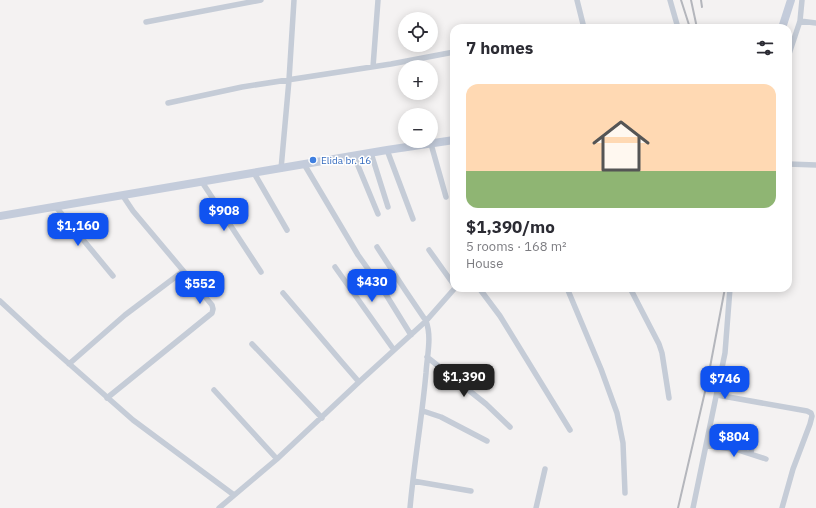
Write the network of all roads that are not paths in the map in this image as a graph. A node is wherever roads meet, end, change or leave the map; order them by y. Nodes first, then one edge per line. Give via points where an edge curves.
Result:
1 (261, 0) edge
2 (294, 0) edge
3 (378, 0) edge
4 (577, 0) edge
5 (670, 0) edge
6 (792, 0) edge
7 (802, 0) edge
8 (800, 21) junction
9 (146, 22) dead end
10 (816, 23) edge
11 (582, 24) edge
12 (677, 24) edge
13 (783, 24) edge
14 (792, 45) edge
15 (450, 53) edge
16 (373, 67) junction
17 (289, 80) junction
18 (168, 103) dead end
19 (450, 141) edge
20 (438, 143) edge
21 (402, 148) edge
22 (432, 148) edge
23 (387, 150) junction
24 (371, 153) junction
25 (354, 156) junction
26 (304, 164) junction
27 (792, 164) edge
28 (816, 165) edge
29 (281, 169) junction
30 (254, 174) junction
31 (202, 182) junction
32 (123, 196) junction
33 (446, 197) dead end
34 (56, 207) junction
35 (388, 207) dead end
36 (378, 214) dead end
37 (0, 216) edge
38 (413, 219) dead end
39 (287, 230) dead end
40 (377, 247) dead end
41 (429, 250) dead end
42 (335, 267) dead end
43 (182, 272) junction
44 (261, 272) dead end
45 (113, 276) dead end
46 (450, 281) edge
47 (450, 292) edge
48 (482, 292) edge
49 (569, 292) edge
50 (632, 292) edge
51 (730, 292) edge
52 (283, 293) dead end
53 (0, 302) edge
54 (426, 321) junction
55 (411, 335) junction
56 (252, 344) dead end
57 (394, 350) junction
58 (427, 357) junction
59 (69, 364) junction
60 (359, 382) junction
61 (214, 390) dead end
62 (717, 395) junction
63 (108, 398) junction
64 (669, 398) dead end
65 (422, 411) junction
66 (322, 418) junction
67 (510, 427) dead end
68 (570, 430) dead end
69 (754, 437) dead end
70 (487, 441) dead end
71 (706, 445) junction
72 (751, 453) junction
73 (277, 459) junction
74 (766, 459) dead end
75 (545, 469) dead end
76 (413, 481) junction
77 (471, 491) dead end
78 (625, 492) dead end
79 (234, 495) junction
80 (219, 508) edge
81 (410, 508) edge
82 (536, 508) edge
83 (693, 508) edge
84 (782, 508) edge

1 - 9 street
2 - 17 street
3 - 16 street
4 - 11 street
5 - 12 street
6 - 13 main road
7 - 8 street
8 - 10 street
8 - 14 street
15 - 16 street
16 - 17 street
17 - 18 street
17 - 29 street
19 - 20 main road
21 - 23 main road
22 - 33 street
23 - 24 main road
23 - 38 street
24 - 25 main road
24 - 35 street
25 - 26 main road
25 - 36 street
26 - 29 main road
26 - 55 street via 358,255
27 - 28 street
29 - 30 main road
30 - 31 main road
30 - 39 street
31 - 32 main road
31 - 44 street
32 - 34 main road
32 - 43 street
34 - 37 main road
34 - 45 street
40 - 54 street
41 - 46 street
42 - 57 street
43 - 59 street via 125,315
43 - 63 street via 212,305 212,313
47 - 54 street
48 - 68 street via 500,316
49 - 78 street via 602,369 617,413 623,443
50 - 64 street via 659,344
51 - 62 street via 725,353
52 - 60 street
53 - 59 street
54 - 55 street
54 - 58 street via 429,333
55 - 57 street
56 - 66 street
57 - 60 street
58 - 65 street
58 - 67 street via 486,404
59 - 63 street
60 - 66 street
61 - 73 street
62 - 71 street
62 - 84 street via 811,413 810,424
63 - 79 street via 133,420
65 - 70 street via 441,417
65 - 76 street
66 - 73 street
69 - 72 street
71 - 72 street
71 - 83 street
72 - 74 street
73 - 79 street
75 - 82 street
76 - 77 street
76 - 81 street
79 - 80 street

